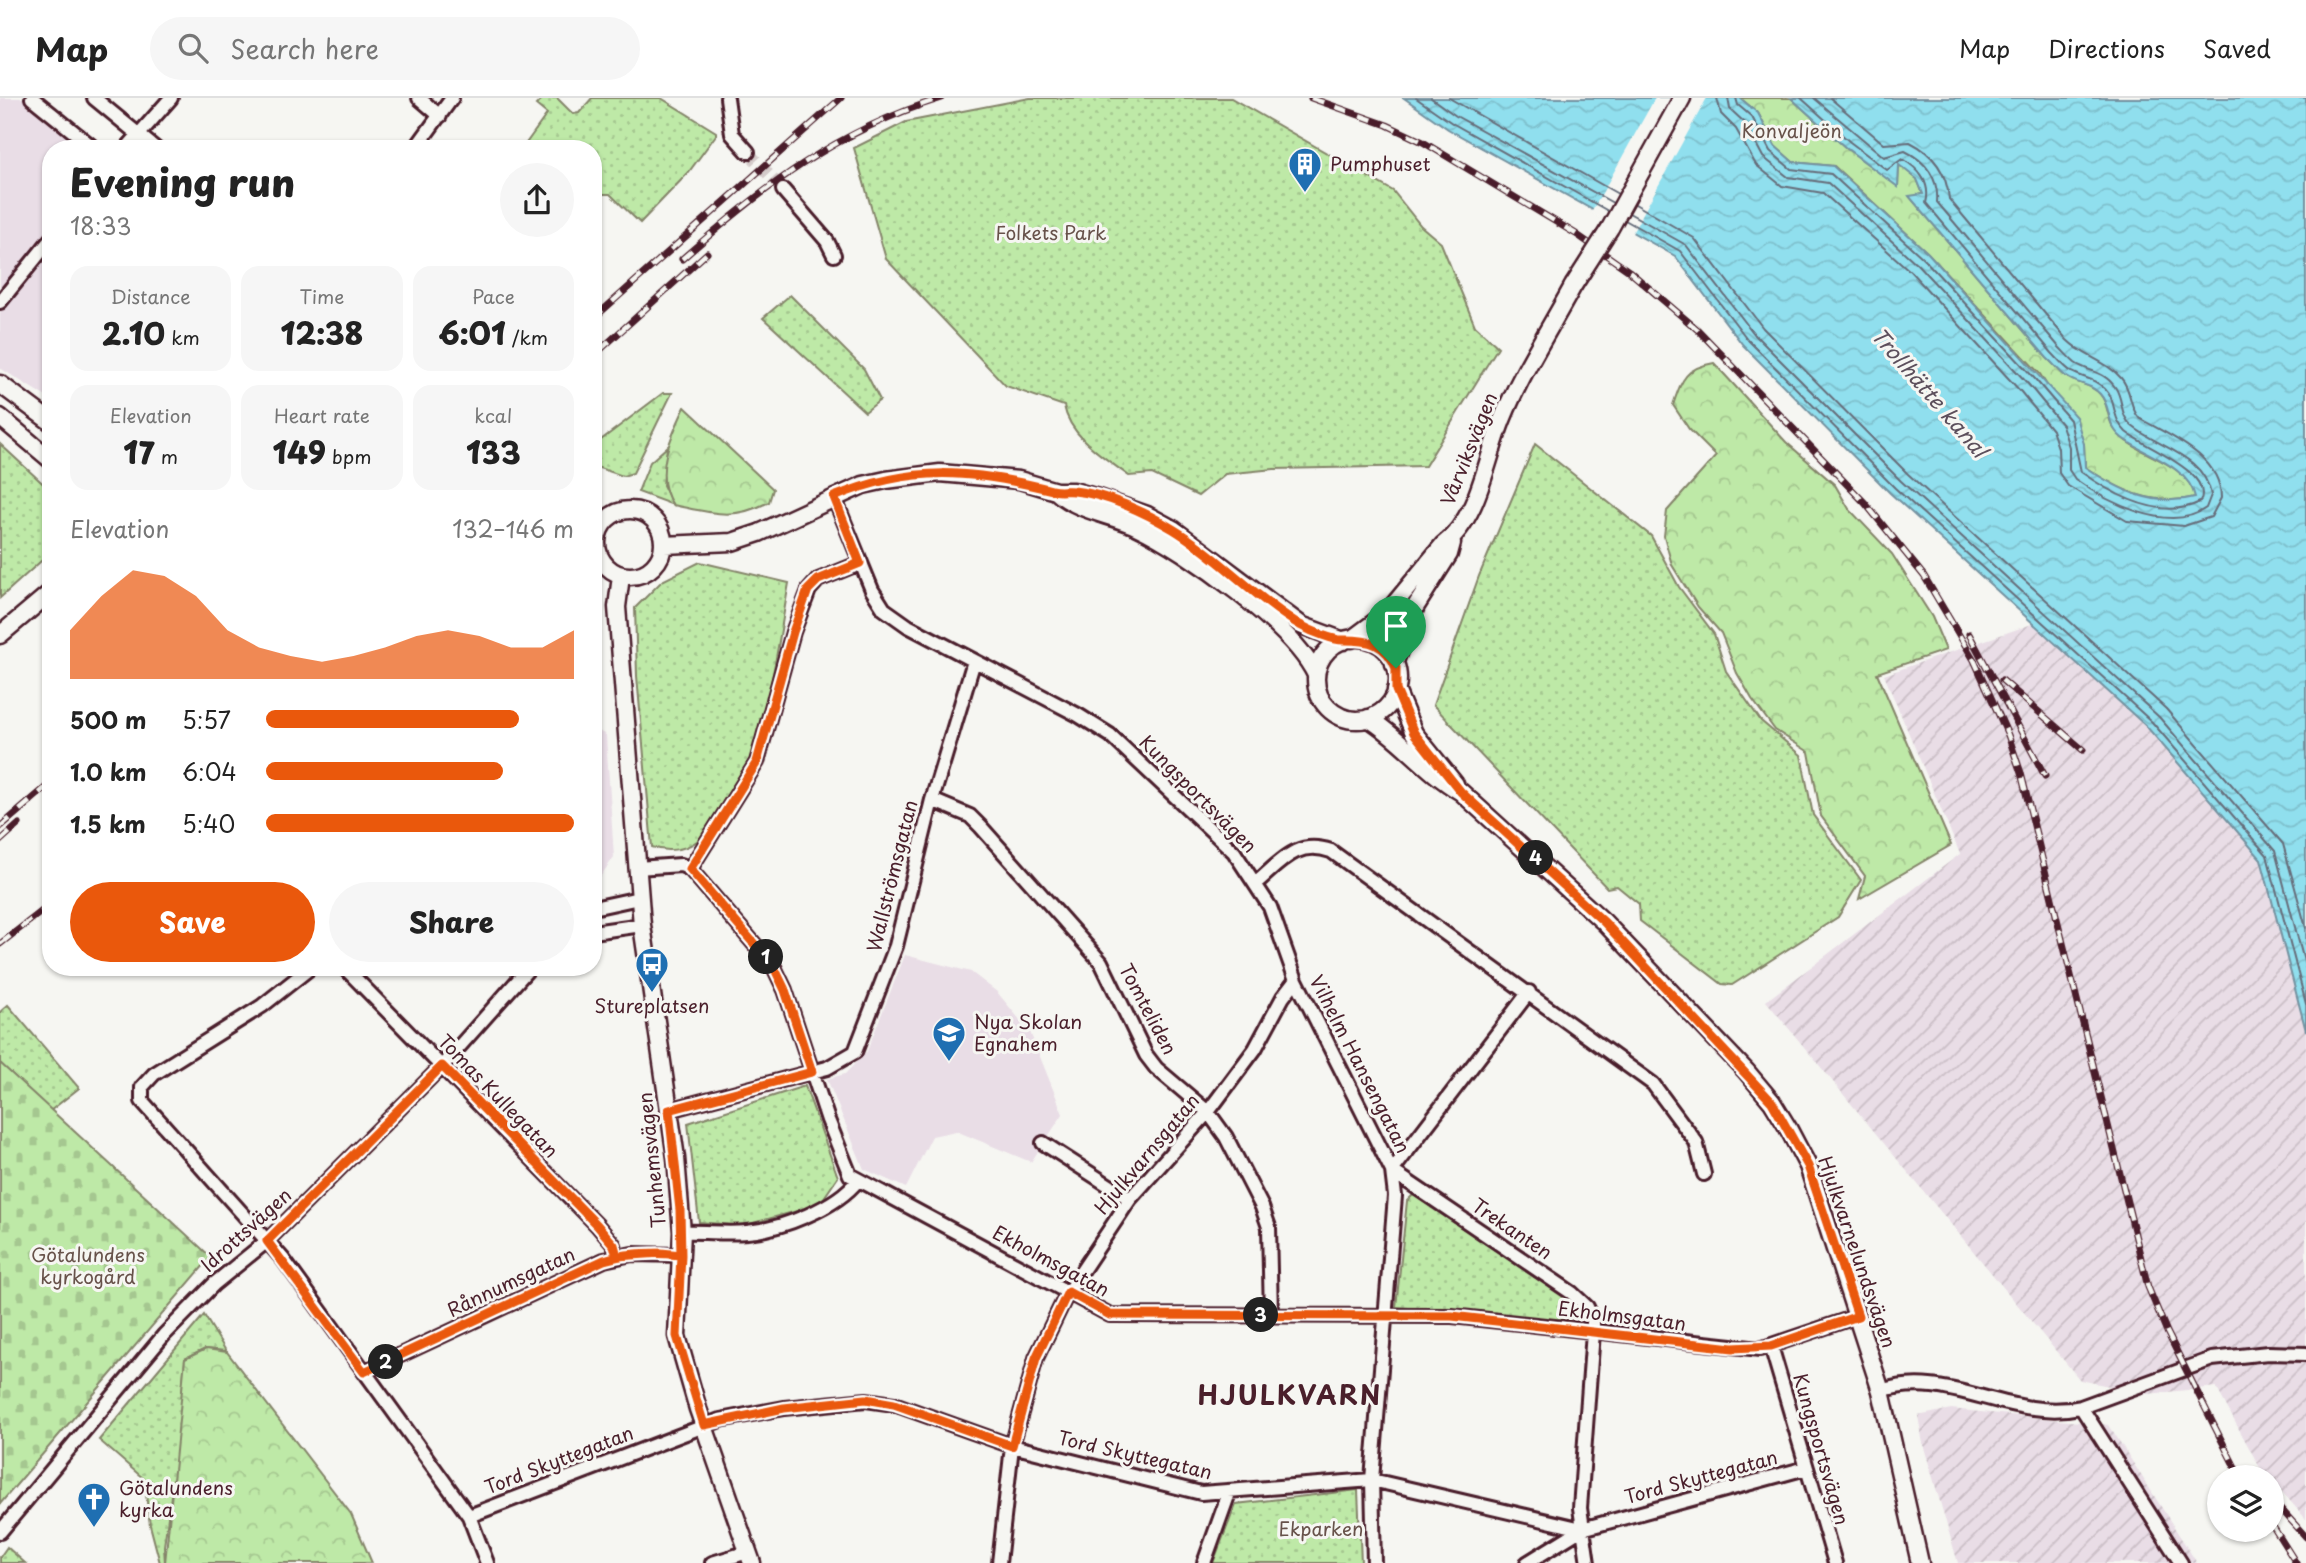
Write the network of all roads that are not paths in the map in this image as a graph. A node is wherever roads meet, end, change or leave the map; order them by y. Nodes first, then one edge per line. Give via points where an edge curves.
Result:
1 (32, 98) edge
2 (94, 98) edge
3 (171, 98) edge
4 (419, 98) edge
5 (452, 98) edge
6 (727, 98) edge
7 (1682, 98) edge
8 (440, 116) junction
9 (140, 136) junction
10 (84, 140) edge
11 (135, 140) edge
12 (145, 140) edge
13 (422, 140) edge
14 (748, 152) tunnel mouth
15 (783, 190) tunnel mouth
16 (42, 250) edge
17 (834, 255) dead end
18 (0, 302) edge
19 (0, 384) edge
20 (42, 415) edge
21 (0, 418) edge
22 (32, 444) junction
23 (42, 452) edge
24 (42, 460) edge
25 (1056, 491) junction
26 (834, 497) junction
27 (602, 514) edge
28 (1454, 537) junction
29 (664, 545) junction
30 (602, 561) edge
31 (860, 563) junction
32 (621, 576) junction
33 (42, 598) edge
34 (0, 635) edge
35 (1348, 640) junction
36 (974, 661) junction
37 (1394, 664) junction
38 (1316, 675) junction
39 (1396, 690) junction
40 (1368, 718) junction
41 (1461, 792) junction
42 (932, 800) junction
43 (637, 868) junction
44 (690, 869) junction
45 (1256, 883) junction
46 (639, 898) junction
47 (602, 906) edge
48 (642, 925) junction
49 (602, 931) edge
50 (300, 976) edge
51 (353, 976) edge
52 (522, 976) edge
53 (1296, 980) junction
54 (1529, 992) junction
55 (442, 1066) junction
56 (812, 1072) junction
57 (669, 1110) junction
58 (1208, 1112) junction
59 (1043, 1143) dead end
60 (1392, 1171) junction
61 (1704, 1174) dead end
62 (858, 1180) junction
63 (1130, 1199) junction
64 (682, 1232) junction
65 (267, 1241) junction
66 (681, 1255) junction
67 (617, 1256) junction
68 (1068, 1292) junction
69 (1270, 1315) junction
70 (1858, 1316) junction
71 (1386, 1317) junction
72 (1593, 1332) junction
73 (1771, 1346) junction
74 (2306, 1354) edge
75 (364, 1372) junction
76 (1881, 1391) junction
77 (2081, 1407) junction
78 (704, 1425) junction
79 (1012, 1446) junction
80 (1806, 1468) junction
81 (1372, 1480) junction
82 (1229, 1493) junction
83 (469, 1516) junction
84 (1582, 1530) junction
85 (0, 1532) edge
86 (750, 1557) edge
87 (487, 1563) edge
88 (712, 1563) edge
89 (999, 1563) edge
90 (1205, 1563) edge
91 (1374, 1563) edge
92 (1527, 1563) edge
93 (1588, 1563) edge
94 (1835, 1563) edge
95 (1920, 1563) edge
96 (2181, 1563) edge

1 - 10 street
2 - 9 street
3 - 9 street
4 - 8 street
5 - 8 street
6 - 14 street via 732,134
7 - 28 street, Vårviksvägen, bridge via 1502,419 1470,507
8 - 13 street
9 - 11 street
9 - 12 street
15 - 17 street
16 - 18 street
19 - 20 street
21 - 22 street
22 - 23 street
22 - 24 street
25 - 26 street via 1019,480 940,473 886,480
25 - 35 street via 1095,497 1165,524 1301,625
25 - 38 street via 1068,502 1136,526 1178,550 1292,638
26 - 29 street via 732,542
26 - 31 street, Kungsportsvägen
27 - 29 street via 643,512 659,526
28 - 35 street, Vårviksvägen via 1387,613
28 - 37 street via 1449,554 1416,606
29 - 32 street via 650,570
30 - 32 street
31 - 36 street, Kungsportsvägen via 884,609
31 - 44 street via 818,580 808,590 757,762
32 - 43 street, Tunhemsvägen via 617,607
33 - 34 street
35 - 37 street via 1380,645
35 - 38 street via 1327,652
36 - 42 street, Wallströmsgatan
36 - 45 street, Kungsportsvägen via 1110,735 1234,852
37 - 39 street
38 - 40 street via 1318,693 1334,713 1350,719
39 - 40 street via 1383,710
39 - 41 street, Hjulkvarnelundsvägen via 1414,733
40 - 41 street, Hjulkvarnelundsvägen via 1433,776
41 - 70 street, Hjulkvarnelundsvägen via 1604,922 1772,1102 1808,1166
42 - 56 street, Wallströmsgatan via 896,946 861,1042 855,1052
42 - 58 street, Tomteliden via 961,811 981,827 1101,962 1146,1055
43 - 44 street via 681,865
43 - 46 street, Tunhemsvägen
44 - 56 street, Ekholmsgatan via 774,967
45 - 53 street, Vilhelm Hansengatan via 1270,907
45 - 54 street, Kungsportsvägen via 1303,848 1331,851
46 - 47 street
46 - 48 street, Tunhemsvägen
48 - 49 street
48 - 57 street, Tunhemsvägen
50 - 65 street via 262,1006 154,1074 142,1087 142,1101
51 - 55 street, Tomas Kullegatan
52 - 55 street, Idrottsvägen
53 - 58 street, Hjulkvarnsgatan via 1255,1049
53 - 60 street, Vilhelm Hansengatan
54 - 60 street
54 - 61 street, Kungsportsvägen via 1653,1084 1696,1142
55 - 65 street, Idrottsvägen
55 - 67 street, Tomas Kullegatan via 597,1225
56 - 57 street
56 - 62 street, Ekholmsgatan via 845,1166
57 - 64 street, Tunhemsvägen
58 - 63 street, Hjulkvarnsgatan
58 - 69 street, Tomteliden via 1226,1137 1269,1227
59 - 63 street
60 - 71 street, Vilhelm Hansengatan via 1395,1196
60 - 72 street, Trekanten via 1572,1293 1591,1314
62 - 64 street via 828,1207 795,1219 748,1232
62 - 68 street, Ekholmsgatan
63 - 68 street, Hjulkvarnsgatan
64 - 66 street, Tunhemsvägen
65 - 75 street
65 - 85 street, Idrottsvägen via 214,1284 164,1335
66 - 67 street, Rånnumsgatan
66 - 78 street, Tunhemsvägen via 677,1336
67 - 75 street, Rånnumsgatan
68 - 69 street, Ekholmsgatan via 1110,1315
68 - 79 street, Hjulkvarnsgatan via 1036,1358
69 - 71 street, Ekholmsgatan
70 - 73 street, Ekholmsgatan
70 - 76 street, Hjulkvarnelundsvägen
71 - 72 street, Ekholmsgatan via 1452,1316
71 - 81 street, Vilhelm Hansengatan
72 - 73 street, Ekholmsgatan via 1733,1348
72 - 84 street
73 - 80 street, Kungsportsvägen
74 - 77 street via 2212,1359
75 - 83 street
76 - 77 street via 1912,1383 2030,1410
76 - 95 street, Hjulkvarnelundsvägen
77 - 96 street
78 - 79 street, Tord Skyttegatan via 784,1408 866,1399 894,1404
78 - 83 street, Tord Skyttegatan
78 - 86 street, Tunhemsvägen
79 - 82 street, Tord Skyttegatan via 1201,1493
79 - 89 street, Hjulkvarnsgatan
80 - 84 street, Tord Skyttegatan
80 - 94 street, Kungsportsvägen
81 - 82 street, Tord Skyttegatan
81 - 84 street, Tord Skyttegatan
81 - 91 street, Vilhelm Hansengatan
82 - 90 street
83 - 87 street
84 - 92 street
84 - 93 street
86 - 88 street

